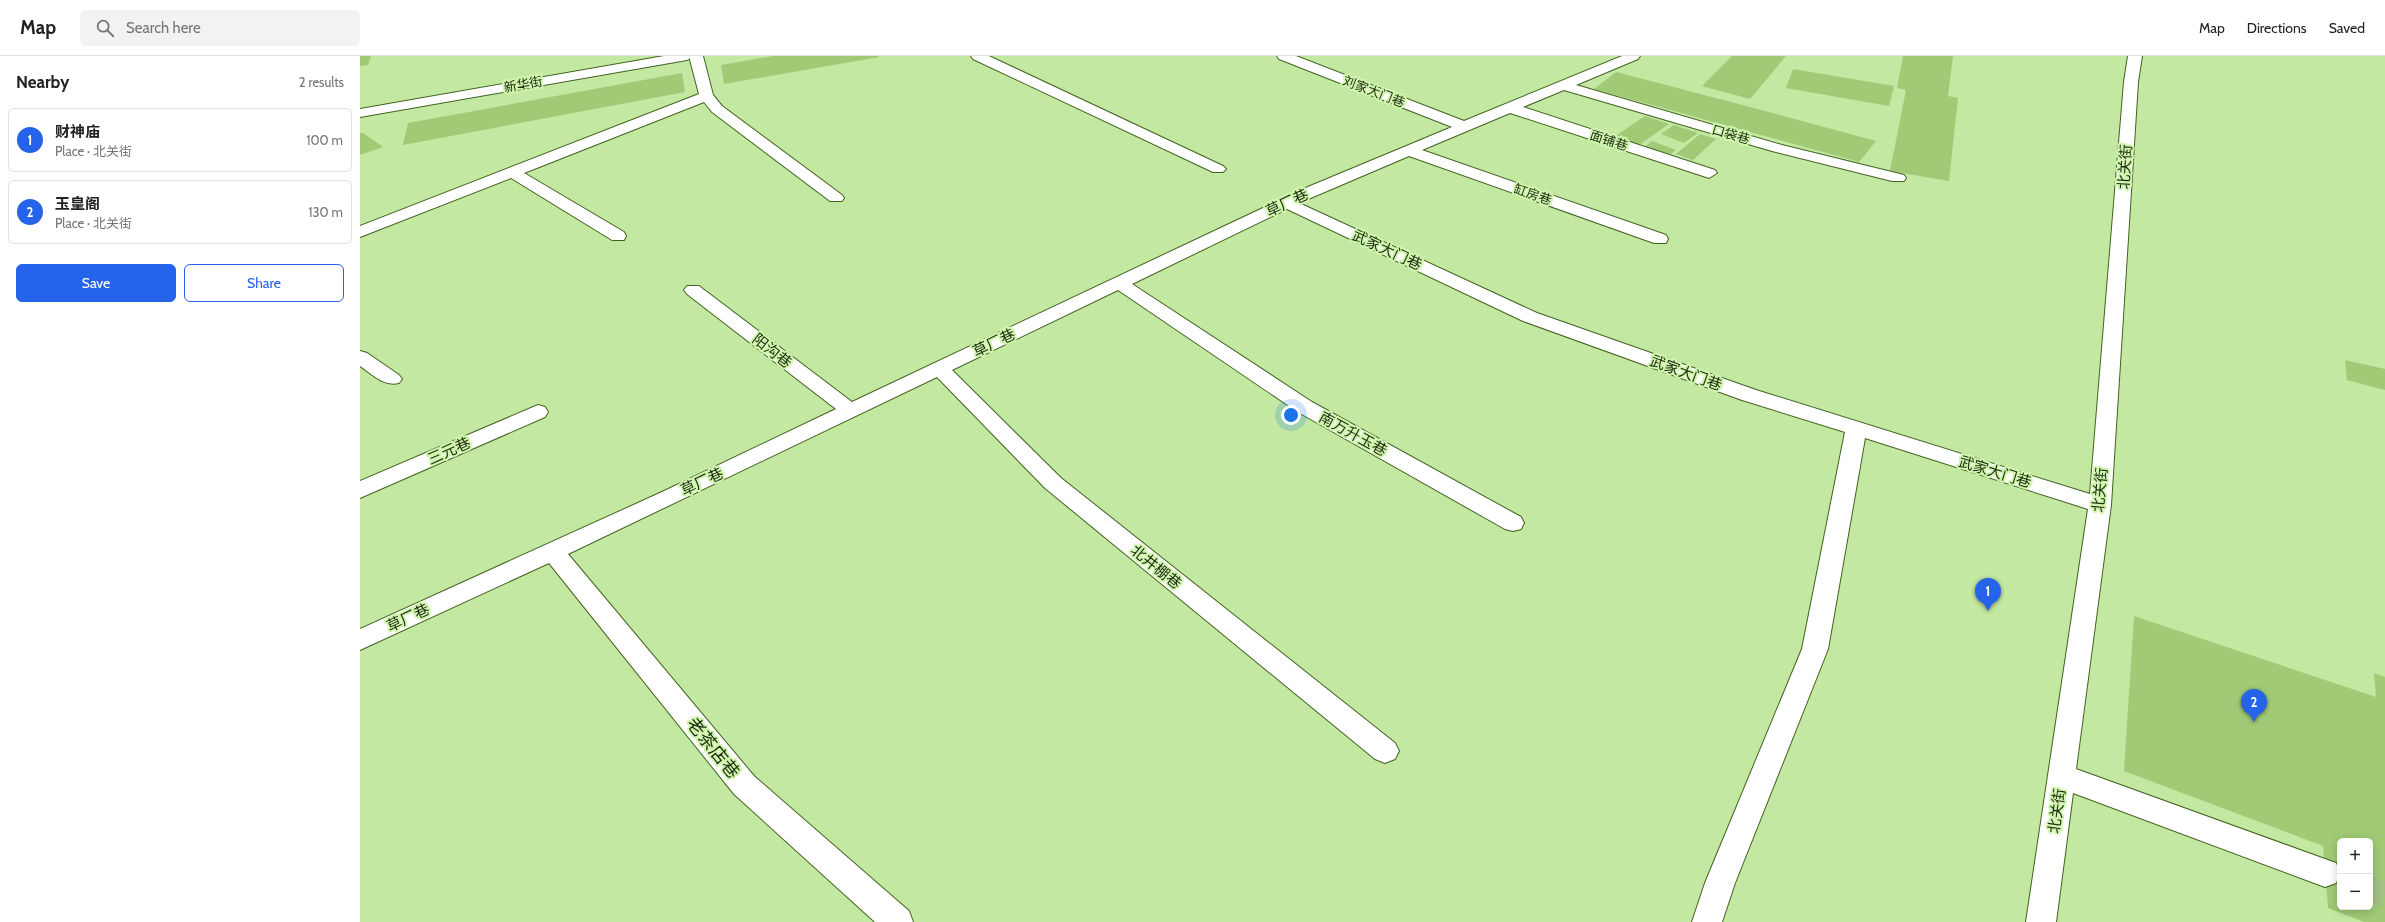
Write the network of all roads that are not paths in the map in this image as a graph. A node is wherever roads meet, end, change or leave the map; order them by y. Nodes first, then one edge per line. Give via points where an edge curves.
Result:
1 (645, 56) edge
2 (686, 56) edge
3 (696, 56) edge
4 (978, 56) edge
5 (1284, 56) edge
6 (1633, 56) edge
7 (2135, 56) edge
8 (1565, 86) junction
9 (706, 96) junction
10 (360, 104) edge
11 (1510, 108) junction
12 (360, 113) edge
13 (1463, 126) junction
14 (1407, 150) junction
15 (1218, 169) dead end
16 (512, 172) junction
17 (1709, 173) dead end
18 (1898, 178) dead end
19 (836, 198) dead end
20 (1287, 203) junction
21 (360, 232) edge
22 (618, 236) dead end
23 (1660, 239) dead end
24 (1119, 283) junction
25 (693, 290) dead end
26 (360, 357) edge
27 (940, 369) junction
28 (392, 379) dead end
29 (851, 411) junction
30 (538, 412) dead end
31 (1856, 429) junction
32 (360, 490) edge
33 (2100, 505) junction
34 (1512, 523) dead end
35 (552, 551) junction
36 (360, 640) edge
37 (1386, 751) dead end
38 (2062, 776) junction
39 (2325, 873) dead end
40 (898, 922) edge
41 (1707, 922) edge
42 (2041, 922) edge

1 - 10 street, 新华街
2 - 12 street, 新华街
3 - 9 street
4 - 15 street
5 - 13 street, 刘家大门巷
6 - 8 street, 草厂巷
7 - 33 street, 北关街
8 - 11 street, 草厂巷
8 - 18 street, 口袋巷 via 1777,148
9 - 16 street
9 - 19 street via 717,109
11 - 13 street, 草厂巷
11 - 17 street, 面铺巷
13 - 14 street, 草厂巷
14 - 20 street, 草厂巷
14 - 23 street, 缸房巷
16 - 21 street
16 - 22 street
20 - 24 street, 草厂巷
20 - 31 street, 武家大门巷 via 1530,317 1749,396
24 - 27 street, 草厂巷
24 - 34 street, 南万升玉巷 via 1305,407
25 - 29 street, 阳沟巷
26 - 28 street
27 - 29 street, 草厂巷
27 - 37 street, 北井棚巷 via 1053,483
29 - 35 street, 草厂巷
30 - 32 street, 三元巷
31 - 33 street, 武家大门巷
31 - 41 street via 1815,649 1720,883
33 - 38 street, 北关街
35 - 36 street, 草厂巷
35 - 40 street, 老茶店巷 via 744,785
38 - 39 street
38 - 42 street, 北关街

